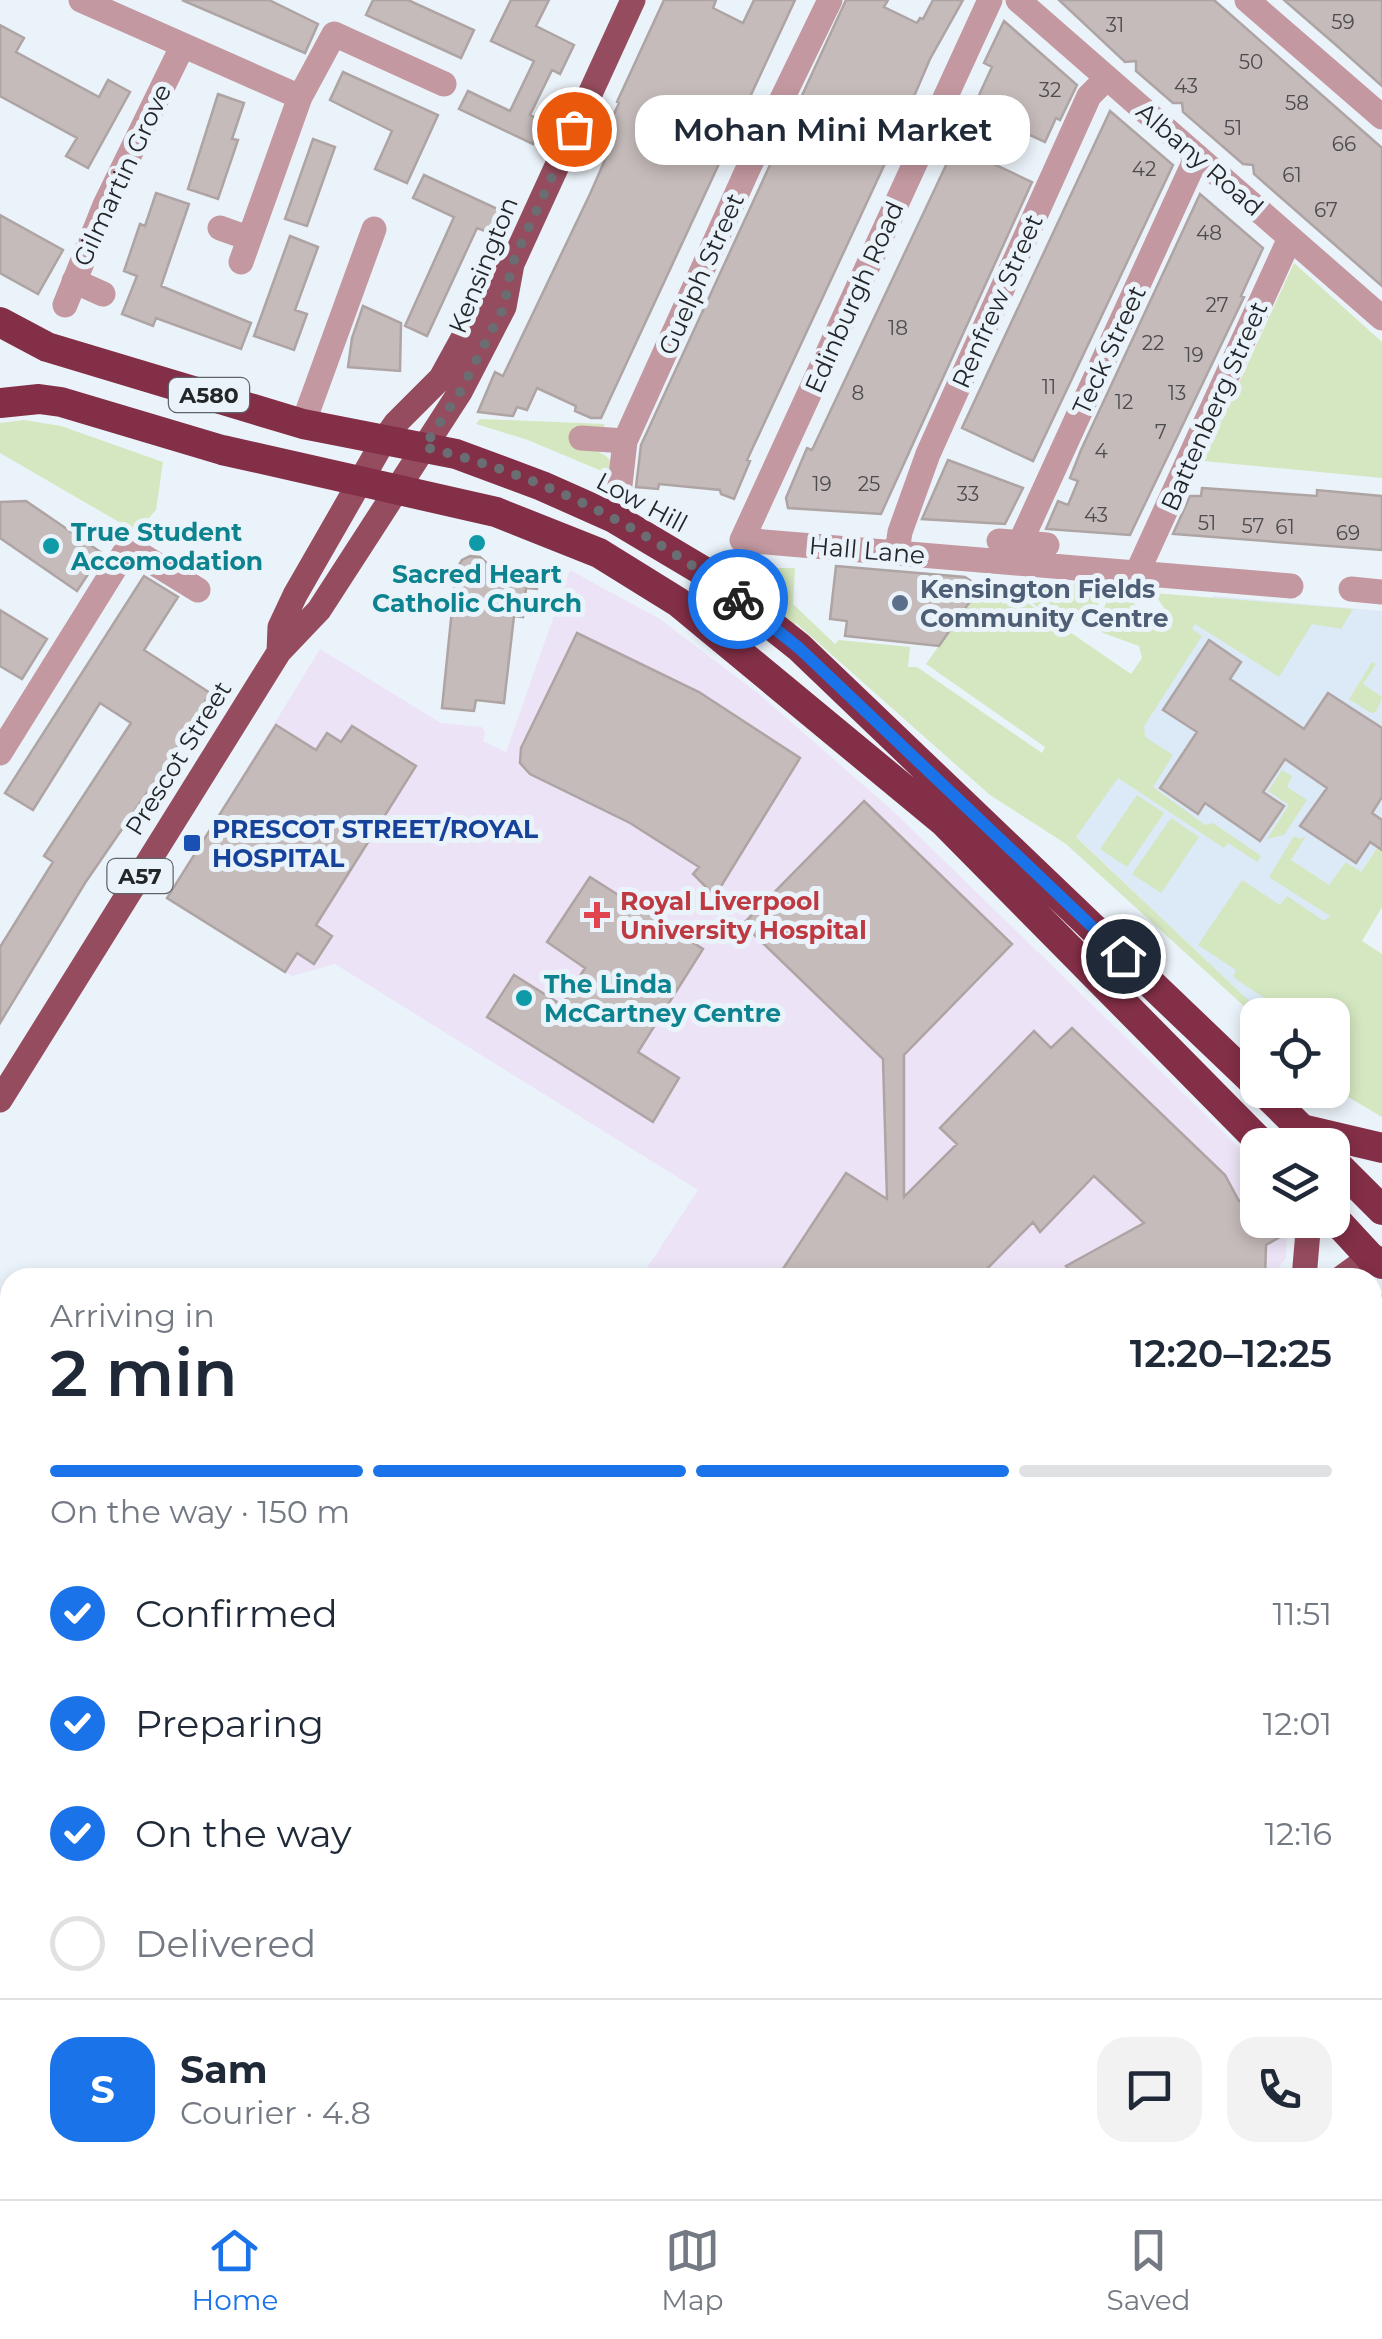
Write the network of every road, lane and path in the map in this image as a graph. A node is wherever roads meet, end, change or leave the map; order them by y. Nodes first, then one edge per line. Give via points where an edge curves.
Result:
1 (82, 0) edge
2 (633, 0) edge
3 (830, 0) edge
4 (990, 0) edge
5 (1018, 0) edge
6 (1247, 0) edge
7 (182, 47) junction
8 (1107, 78) junction
9 (444, 84) dead end
10 (300, 97) junction
11 (1382, 117) edge
12 (1196, 156) junction
13 (220, 228) dead end
14 (374, 229) dead end
15 (1290, 238) junction
16 (512, 264) junction
17 (103, 294) dead end
18 (1382, 318) edge
19 (0, 322) edge
20 (0, 402) edge
21 (304, 424) junction
22 (582, 438) dead end
23 (384, 440) junction
24 (625, 441) junction
25 (424, 447) junction
26 (359, 482) junction
27 (620, 485) dead end
28 (396, 487) junction
29 (899, 537) junction
30 (742, 540) joint
31 (1047, 545) dead end
32 (1012, 549) junction
33 (1137, 574) junction
34 (1291, 586) dead end
35 (198, 590) dead end
36 (1351, 590) dead end
37 (1382, 592) edge
38 (280, 652) junction
39 (0, 753) edge
40 (1240, 1069) edge
41 (0, 1100) edge
42 (1280, 1108) edge
43 (1246, 1128) edge
44 (1301, 1128) edge
45 (1350, 1143) edge
46 (1382, 1148) edge
47 (1350, 1178) edge
48 (1382, 1210) edge
49 (1350, 1232) edge
50 (1307, 1238) edge
51 (1378, 1256) edge
52 (1305, 1268) edge

1 - 7 street
2 - 16 main road, Kensington / A57
3 - 24 street, Guelph Street
4 - 30 street, Edinburgh Road
5 - 8 street, Albany Road
6 - 11 street
7 - 10 street
7 - 17 street, Gilmartin Grove via 70,292
8 - 12 street, Albany Road
8 - 29 street, Renfrew Street via 1089,96 1070,136 928,454
9 - 10 street via 334,34
10 - 13 street via 249,240
12 - 15 street, Albany Road
12 - 32 street, Teck Street
14 - 21 street
15 - 18 street, Albany Road
15 - 33 street, Battenberg Street
16 - 23 main road, Prescot Street / A57 via 441,378
16 - 25 main road, Kensington / A57 via 504,307
19 - 21 highway, Low Hill / A580 via 47,346
20 - 26 highway, A580 via 61,402
21 - 23 highway, Low Hill / A580
22 - 24 street
23 - 25 highway, Low Hill / A580
23 - 26 main road, Prescot Street / A57
24 - 27 street, Guelph Street
25 - 28 main road, Kensington / A57
25 - 40 highway, Low Hill / A580 via 542,486 703,571 799,648
26 - 28 highway, A580
26 - 38 main road, Prescot Street / A57 via 280,627
28 - 38 main road, Prescot Street / A57 via 319,610
28 - 43 highway, A580 via 496,512 599,553 678,602 944,822
29 - 30 street, Hall Lane
29 - 32 street, Hall Lane
31 - 32 street
32 - 33 street, Hall Lane
33 - 34 street, Hall Lane
35 - 39 street via 128,547
36 - 37 street
38 - 41 main road, Prescot Street / A57
42 - 44 highway, Low Hill / A580
45 - 46 highway, A580
47 - 48 highway
49 - 51 highway
50 - 52 main road

